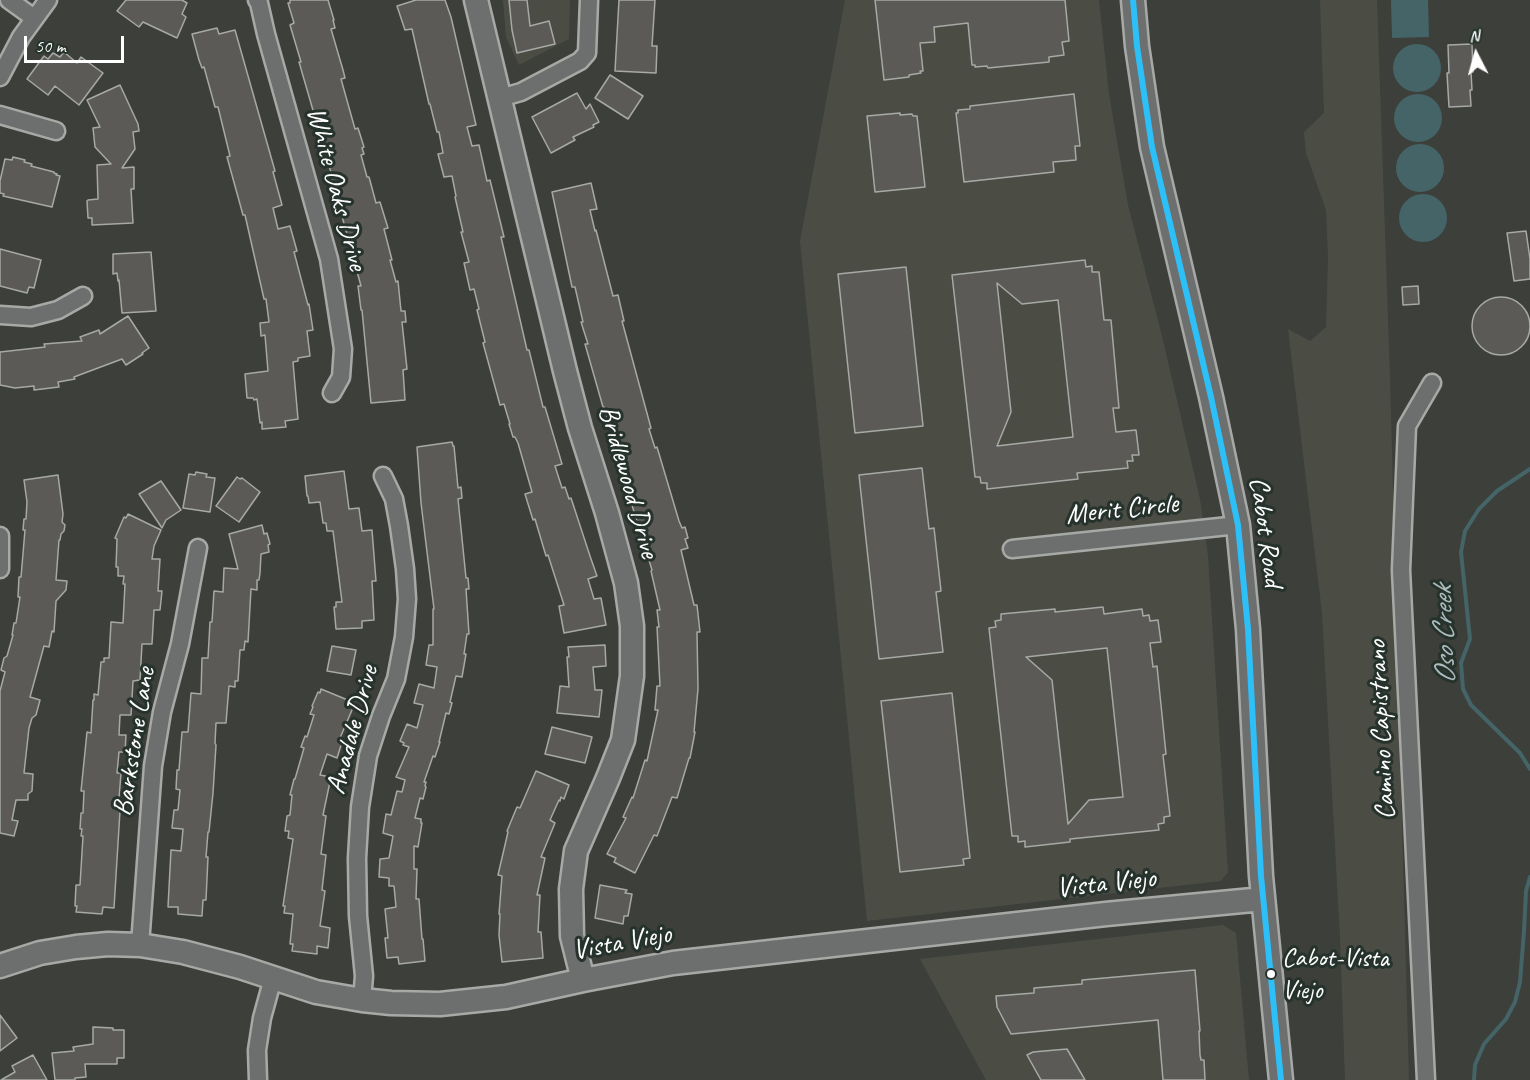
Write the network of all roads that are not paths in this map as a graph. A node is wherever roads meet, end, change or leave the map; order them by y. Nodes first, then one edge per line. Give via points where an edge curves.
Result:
1 (9, 0) edge
2 (48, 0) edge
3 (257, 0) edge
4 (476, 0) edge
5 (589, 0) edge
6 (1133, 0) edge
7 (34, 18) junction
8 (0, 77) edge
9 (500, 98) junction
10 (0, 115) edge
11 (56, 131) dead end
12 (83, 296) dead end
13 (0, 315) edge
14 (1432, 383) dead end
15 (332, 393) dead end
16 (383, 476) dead end
17 (1238, 525) junction
18 (0, 536) edge
19 (198, 548) dead end
20 (1012, 549) dead end
21 (0, 569) edge
22 (1263, 899) junction
23 (140, 945) junction
24 (0, 966) edge
25 (273, 978) junction
26 (583, 980) junction
27 (362, 1000) junction
28 (258, 1080) edge
29 (1281, 1080) edge
30 (1426, 1080) edge

1 - 7 street
2 - 7 street
3 - 15 street, White Oaks Drive via 329,259 343,350 341,377
4 - 9 street, Bridlewood Drive
5 - 9 street via 587,53 580,62 521,92
6 - 17 street, Cabot Road via 1152,147
7 - 8 street
9 - 26 street, Bridlewood Drive via 571,394 626,583 632,626 632,676 623,740 576,852 570,913
10 - 11 street
12 - 13 street via 58,310 31,317
14 - 30 street, Camino Capistrano via 1407,426 1401,570
16 - 27 street, Anadale Drive via 394,499 407,599 396,679 368,756 360,807 357,858
17 - 20 street, Merit Circle
17 - 22 street, Cabot Road via 1248,629
18 - 21 street
19 - 23 street, Barkstone Lane via 153,766
22 - 26 street, Vista Viejo via 673,963
22 - 29 street, Cabot Road
23 - 24 street, Vista Viejo via 76,947
23 - 25 street, Vista Viejo via 183,952
25 - 27 street, Vista Viejo via 316,992
25 - 28 street via 257,1050
26 - 27 street, Vista Viejo via 470,1002

